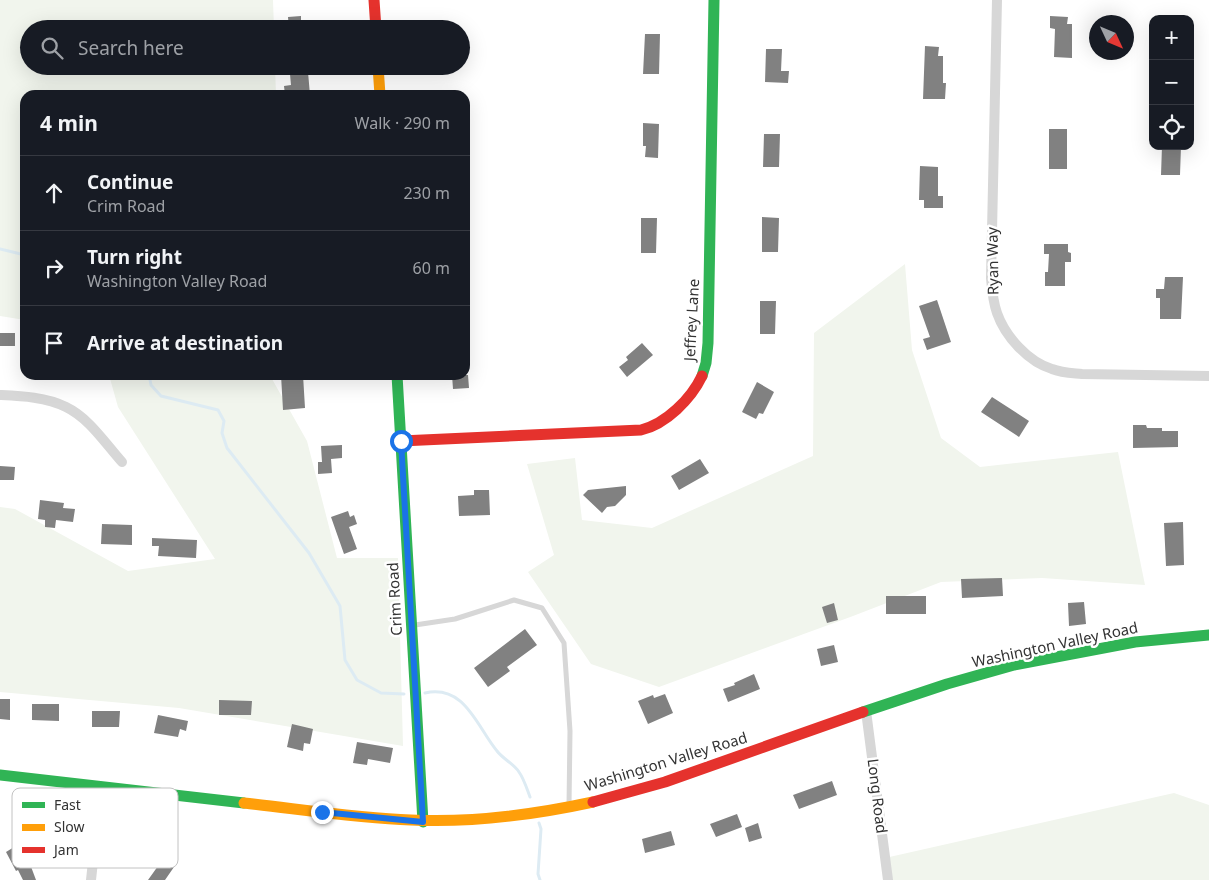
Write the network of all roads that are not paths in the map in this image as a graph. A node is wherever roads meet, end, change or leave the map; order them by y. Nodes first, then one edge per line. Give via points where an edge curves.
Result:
1 (374, 0) edge
2 (714, 0) edge
3 (997, 0) edge
4 (375, 20) edge
5 (379, 75) edge
6 (380, 90) edge
7 (1209, 376) edge
8 (397, 380) edge
9 (0, 395) edge
10 (401, 441) junction
11 (122, 462) dead end
12 (412, 626) junction
13 (1209, 635) edge
14 (866, 711) junction
15 (0, 775) edge
16 (101, 787) joint
17 (109, 788) edge
18 (178, 796) edge
19 (569, 806) junction
20 (423, 822) junction
21 (888, 880) edge

1 - 4 street
2 - 10 street, Jeffrey Lane via 708,343 703,374 696,386 665,419 642,430
3 - 7 street, Ryan Way via 991,278 997,313 1004,327 1025,352 1050,369 1082,374
5 - 6 street
8 - 10 street, Crim Road
9 - 11 street via 49,400 65,406 89,424
10 - 12 street, Crim Road
12 - 19 lane via 455,619 514,600 542,608 564,643 570,731
12 - 20 street, Crim Road
13 - 14 street, Washington Valley Road via 1124,644 1002,668
14 - 19 street, Washington Valley Road via 687,774 595,802
14 - 21 street, Long Road
15 - 16 street, Washington Valley Road
16 - 17 street, Washington Valley Road
18 - 20 street, Washington Valley Road
19 - 20 street, Washington Valley Road via 501,817

